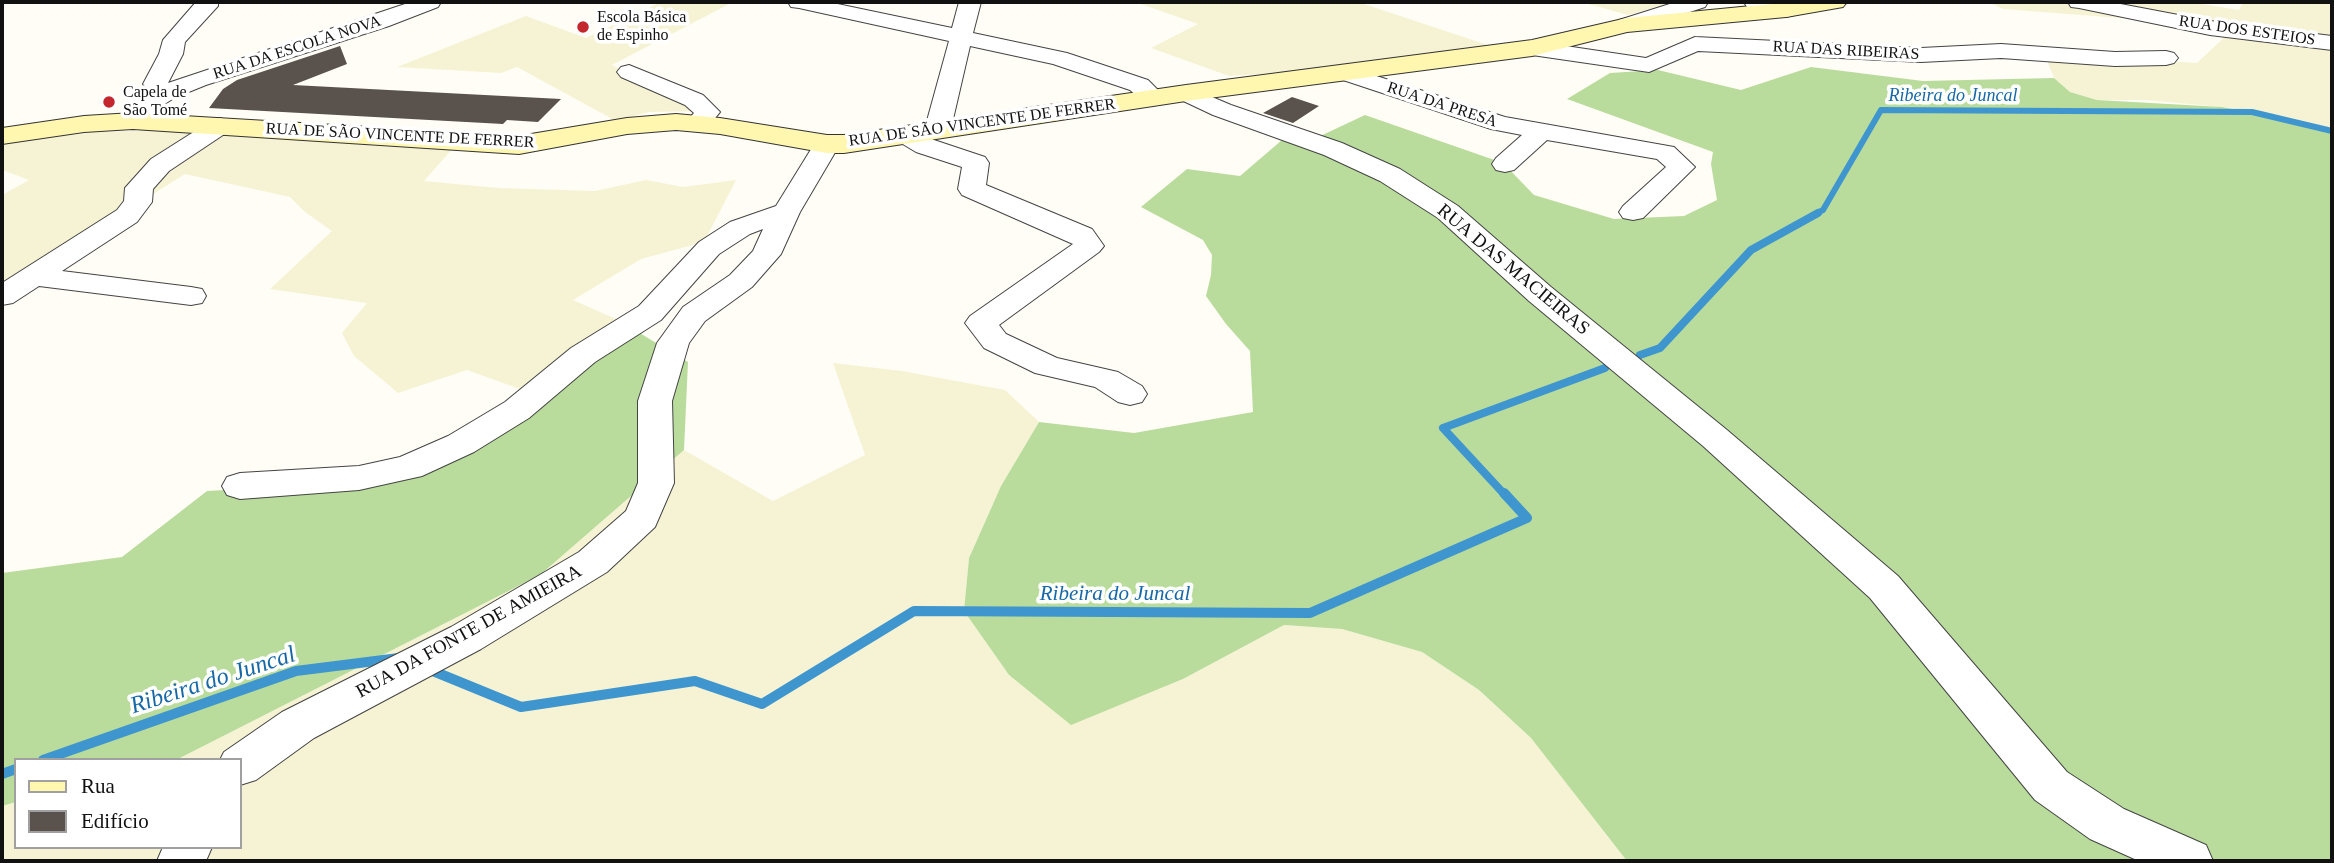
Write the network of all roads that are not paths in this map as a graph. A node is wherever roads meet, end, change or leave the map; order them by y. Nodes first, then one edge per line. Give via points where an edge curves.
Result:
1 (206, 2) edge
2 (430, 2) edge
3 (799, 2) edge
4 (970, 2) edge
5 (1697, 2) edge
6 (1755, 2) edge
7 (1835, 2) edge
8 (2079, 2) edge
9 (2226, 7) dead end
10 (1786, 10) junction
11 (1628, 25) junction
12 (2210, 28) junction
13 (960, 37) junction
14 (2332, 43) edge
15 (1532, 48) junction
16 (2166, 58) dead end
17 (629, 72) dead end
18 (1345, 73) junction
19 (165, 93) junction
20 (1186, 93) junction
21 (1154, 98) junction
22 (133, 121) junction
23 (698, 123) junction
24 (220, 126) junction
25 (939, 128) junction
26 (1540, 133) junction
27 (905, 135) junction
28 (2, 136) edge
29 (827, 144) junction
30 (1505, 164) dead end
31 (786, 212) junction
32 (1633, 212) dead end
33 (32, 276) junction
34 (2, 296) edge
35 (191, 296) dead end
36 (1130, 394) dead end
37 (240, 486) dead end
38 (242, 765) edge
39 (2189, 861) edge

1 - 19 street via 174,40 155,84
2 - 19 street, RUA DA ESCOLA NOVA
3 - 13 street
4 - 13 street
5 - 11 street
6 - 10 street
7 - 10 street, RUA DE SÃO VINCENTE DE FERRER
8 - 12 street, RUA DOS ESTEIOS
9 - 12 street
10 - 11 street, RUA DE SÃO VINCENTE DE FERRER
11 - 15 street, RUA DE SÃO VINCENTE DE FERRER
12 - 14 street, RUA DOS ESTEIOS
13 - 21 street via 1059,58 1139,85
13 - 25 street
15 - 16 street, RUA DAS RIBEIRAS via 1649,65 1695,44 1870,54 2001,51
15 - 18 street, RUA DE SÃO VINCENTE DE FERRER
17 - 23 street via 694,100 708,111
18 - 20 street, RUA DE SÃO VINCENTE DE FERRER
18 - 26 street, RUA DA PRESA
19 - 22 street, RUA DA ESCOLA NOVA
20 - 21 street, RUA DE SÃO VINCENTE DE FERRER
20 - 39 street, RUA DAS MACIEIRAS via 1333,149 1390,175 1448,212 1884,587 2051,786 2107,824
21 - 25 street, RUA DE SÃO VINCENTE DE FERRER
22 - 24 street, RUA DE SÃO VINCENTE DE FERRER
22 - 28 street, RUA DE SÃO VINCENTE DE FERRER
23 - 24 street, RUA DE SÃO VINCENTE DE FERRER via 654,122 519,145
23 - 29 street, RUA DE SÃO VINCENTE DE FERRER
24 - 33 street via 160,165 139,188 138,202 127,216
25 - 27 street, RUA DE SÃO VINCENTE DE FERRER
26 - 30 street
26 - 32 street, RUA DA PRESA via 1665,153 1682,167
27 - 29 street, RUA DE SÃO VINCENTE DE FERRER
27 - 36 street via 976,163 972,189 1082,235 1089,246 981,323 985,332 1047,366 1106,379
29 - 31 street, RUA DA FONTE DE AMIEIRA
31 - 37 street via 740,228 709,248 649,313 583,355 517,410 461,444 409,467 359,478
31 - 38 street, RUA DA FONTE DE AMIEIRA via 766,254 741,281 694,314 673,343 655,401 656,483 642,518 593,562 466,638 298,725
33 - 34 street
33 - 35 street

